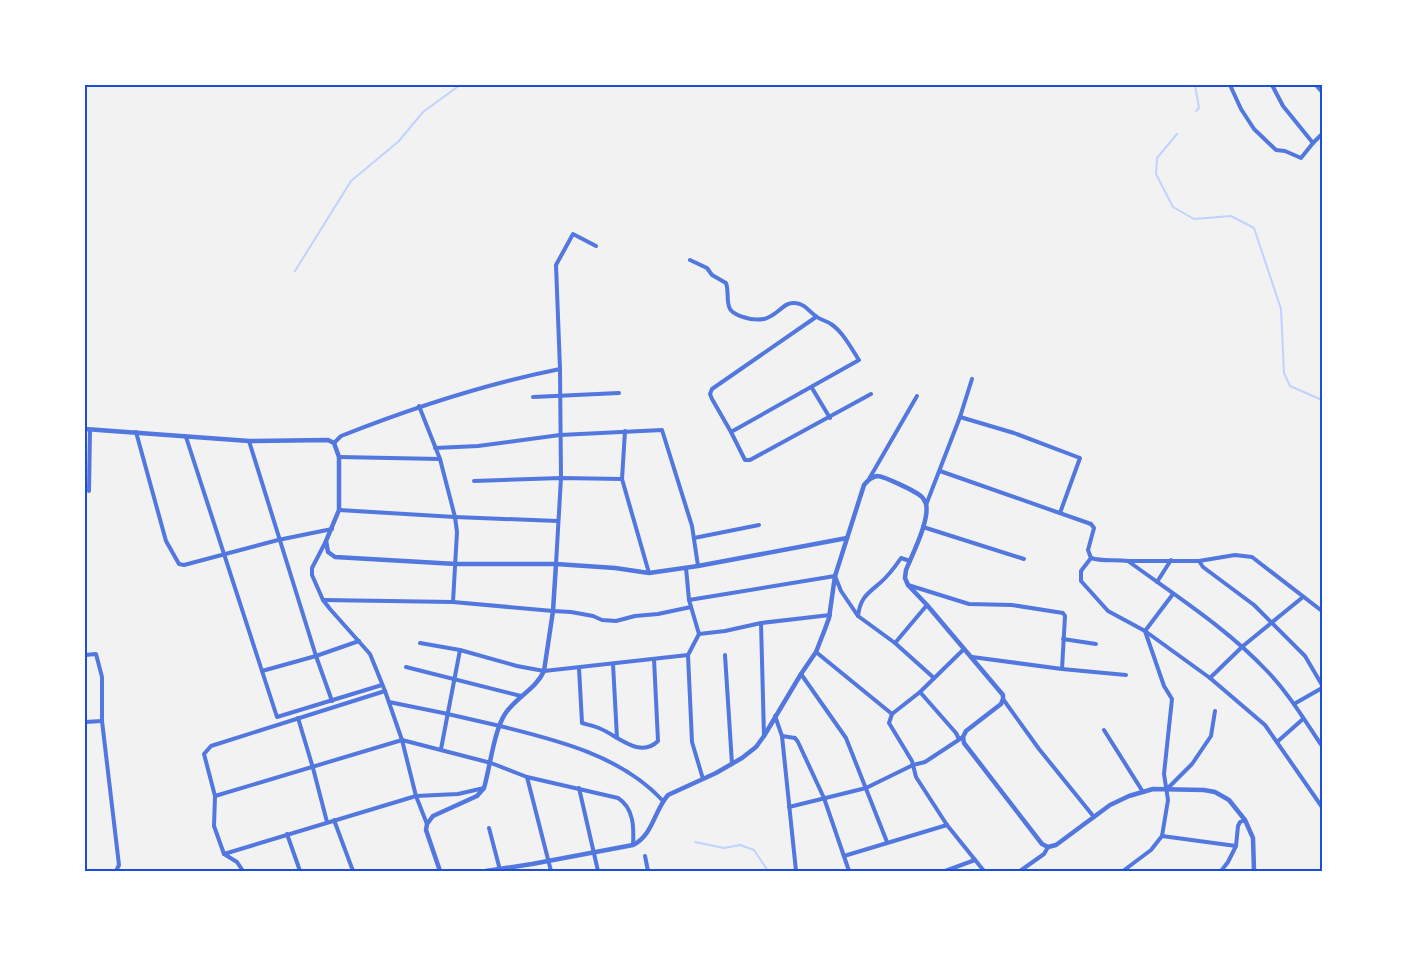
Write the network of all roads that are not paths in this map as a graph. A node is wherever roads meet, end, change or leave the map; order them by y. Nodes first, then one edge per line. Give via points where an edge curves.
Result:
1 (1230, 85) edge
2 (1272, 85) edge
3 (1316, 85) edge
4 (1322, 92) edge
5 (1322, 134) edge
6 (1314, 143) junction
7 (596, 246) dead end
8 (690, 260) dead end
9 (816, 316) junction
10 (560, 369) junction
11 (972, 379) dead end
12 (812, 388) junction
13 (619, 393) dead end
14 (871, 394) dead end
15 (560, 396) junction
16 (916, 396) dead end
17 (533, 397) dead end
18 (419, 406) junction
19 (960, 417) junction
20 (830, 418) junction
21 (88, 430) edge
22 (625, 431) junction
23 (136, 432) junction
24 (731, 432) junction
25 (560, 435) junction
26 (186, 437) junction
27 (248, 441) junction
28 (334, 443) junction
29 (435, 448) junction
30 (339, 457) junction
31 (440, 460) junction
32 (940, 471) junction
33 (561, 478) junction
34 (622, 479) junction
35 (869, 479) junction
36 (474, 481) dead end
37 (89, 491) dead end
38 (926, 505) junction
39 (339, 510) junction
40 (1060, 513) junction
41 (455, 517) junction
42 (558, 521) junction
43 (759, 525) dead end
44 (923, 527) junction
45 (332, 529) junction
46 (694, 538) junction
47 (847, 538) junction
48 (278, 540) junction
49 (326, 541) junction
50 (223, 554) junction
51 (1091, 558) junction
52 (1024, 560) dead end
53 (1171, 560) junction
54 (910, 561) junction
55 (1128, 561) junction
56 (1198, 561) junction
57 (456, 564) junction
58 (556, 564) junction
59 (698, 566) junction
60 (686, 568) junction
61 (649, 573) junction
62 (835, 576) junction
63 (1157, 582) junction
64 (908, 585) junction
65 (1173, 594) junction
66 (1303, 597) junction
67 (323, 600) junction
68 (689, 600) junction
69 (453, 602) junction
70 (928, 605) junction
71 (691, 608) junction
72 (1322, 611) edge
73 (553, 612) junction
74 (830, 615) junction
75 (858, 616) junction
76 (1271, 622) junction
77 (761, 623) junction
78 (1145, 631) junction
79 (699, 634) junction
80 (1063, 639) junction
81 (359, 641) junction
82 (420, 643) dead end
83 (895, 643) junction
84 (1096, 644) dead end
85 (1243, 646) junction
86 (964, 649) junction
87 (460, 650) junction
88 (816, 652) junction
89 (688, 655) junction
90 (725, 655) dead end
91 (85, 656) edge
92 (316, 656) junction
93 (972, 657) junction
94 (654, 658) junction
95 (613, 664) junction
96 (406, 667) dead end
97 (579, 668) junction
98 (1062, 669) junction
99 (544, 671) junction
100 (262, 672) junction
101 (800, 674) junction
102 (1126, 675) dead end
103 (934, 678) junction
104 (1210, 678) junction
105 (455, 679) junction
106 (382, 686) junction
107 (1322, 686) edge
108 (385, 691) junction
109 (920, 692) junction
110 (521, 696) junction
111 (1003, 699) junction
112 (332, 702) junction
113 (388, 702) junction
114 (1294, 704) junction
115 (1215, 710) dead end
116 (447, 713) junction
117 (892, 714) junction
118 (775, 716) junction
119 (298, 718) junction
120 (1303, 719) junction
121 (102, 721) junction
122 (85, 722) edge
123 (499, 726) junction
124 (1104, 730) dead end
125 (764, 736) junction
126 (782, 736) junction
127 (617, 738) junction
128 (961, 738) junction
129 (402, 740) junction
130 (1277, 742) junction
131 (1322, 746) edge
132 (441, 749) junction
133 (491, 763) junction
134 (732, 764) junction
135 (913, 765) junction
136 (313, 768) junction
137 (527, 777) junction
138 (703, 779) junction
139 (484, 788) junction
140 (579, 788) junction
141 (866, 788) junction
142 (1167, 789) junction
143 (1143, 792) junction
144 (215, 796) junction
145 (416, 796) junction
146 (824, 798) junction
147 (663, 801) junction
148 (789, 807) junction
149 (1322, 807) edge
150 (1094, 817) junction
151 (334, 820) junction
152 (1245, 820) junction
153 (327, 822) junction
154 (427, 824) junction
155 (947, 825) junction
156 (489, 828) dead end
157 (287, 834) junction
158 (1162, 836) junction
159 (886, 842) junction
160 (633, 845) junction
161 (1236, 846) junction
162 (1048, 847) junction
163 (595, 852) junction
164 (224, 854) junction
165 (645, 856) dead end
166 (844, 856) junction
167 (975, 860) junction
168 (549, 861) junction
169 (500, 870) junction
170 (116, 871) edge
171 (243, 871) edge
172 (300, 871) edge
173 (353, 871) edge
174 (440, 871) edge
175 (486, 871) edge
176 (551, 871) edge
177 (598, 871) edge
178 (648, 871) edge
179 (796, 871) edge
180 (849, 871) edge
181 (945, 871) edge
182 (984, 871) edge
183 (1020, 871) edge
184 (1123, 871) edge
185 (1221, 871) edge
186 (1254, 871) edge

1 - 6 street via 1254,129 1276,150 1301,158
2 - 6 street via 1283,106
3 - 4 street
5 - 6 street
7 - 10 street via 572,234 556,266
8 - 9 street via 708,268 712,275 726,283 729,308 734,314 766,320 794,302 807,307
9 - 12 street via 837,328 859,360
9 - 24 street via 712,389 712,399
10 - 15 street
10 - 18 street
11 - 19 street
12 - 20 street
12 - 24 street
13 - 15 street
14 - 20 street
15 - 17 street
15 - 25 street
16 - 35 street
18 - 28 street via 341,436
18 - 29 street
19 - 32 street
19 - 40 street via 1080,458
20 - 24 street via 747,461
21 - 23 street
21 - 37 street
22 - 25 street
22 - 34 street
22 - 46 street via 662,430
23 - 26 street
23 - 50 street via 166,540 180,564 184,566
25 - 29 street
25 - 33 street
26 - 27 street
26 - 50 street
27 - 28 street via 328,440
27 - 48 street
28 - 30 street
29 - 31 street
30 - 31 street
30 - 39 street
31 - 41 street
32 - 38 street
32 - 40 street
33 - 34 street
33 - 36 street
33 - 42 street
34 - 61 street
35 - 38 street via 883,478 923,498
35 - 47 street via 864,485
38 - 44 street
39 - 41 street
39 - 45 street
40 - 51 street via 1094,528 1088,550
41 - 42 street
41 - 57 street
42 - 58 street
43 - 46 street
44 - 52 street
44 - 54 street
45 - 48 street
45 - 49 street
46 - 59 street
47 - 59 street
47 - 62 street
48 - 50 street
48 - 92 street
49 - 57 street via 328,552 335,557
49 - 67 street via 312,568
50 - 100 street
51 - 55 street
51 - 78 street via 1080,571 1081,581 1108,611
53 - 55 street
53 - 56 street
53 - 63 street
54 - 64 street via 905,578
54 - 75 street via 900,558 881,582 868,592 860,604
55 - 63 street
56 - 66 street via 1252,557
56 - 76 street
57 - 58 street
57 - 69 street
58 - 61 street
58 - 73 street
59 - 60 street
60 - 61 street
60 - 68 street
62 - 68 street
62 - 74 street
62 - 75 street
63 - 65 street
64 - 70 street
64 - 80 street via 969,604 1012,605 1063,613
65 - 78 street
65 - 85 street
66 - 72 street
66 - 76 street
67 - 69 street
67 - 81 street
68 - 71 street
69 - 73 street
70 - 83 street
70 - 86 street
71 - 73 street via 616,621 571,612
71 - 79 street
73 - 99 street
74 - 77 street
74 - 88 street
75 - 83 street
76 - 85 street
76 - 107 street via 1305,656
77 - 79 street
77 - 125 street
78 - 104 street
78 - 142 street via 1164,686 1172,699 1164,774
79 - 89 street
80 - 84 street
80 - 98 street
81 - 92 street
81 - 106 street via 370,654
82 - 87 street
83 - 103 street
85 - 104 street
85 - 114 street
86 - 93 street
86 - 103 street
87 - 99 street
87 - 105 street
88 - 101 street
88 - 117 street
89 - 94 street
89 - 138 street via 692,742
90 - 134 street
91 - 121 street via 96,654 102,677
92 - 100 street
92 - 112 street
93 - 98 street
93 - 111 street
94 - 95 street
94 - 127 street via 658,741 636,747
95 - 97 street
95 - 127 street
96 - 105 street
97 - 99 street
97 - 127 street via 582,723
98 - 102 street
99 - 110 street via 541,679
100 - 112 street via 277,717
101 - 118 street
101 - 141 street via 846,738
103 - 109 street
104 - 130 street via 1265,725
105 - 110 street
105 - 116 street
106 - 108 street
106 - 112 street
107 - 114 street
108 - 113 street
108 - 119 street
109 - 117 street
109 - 128 street
110 - 123 street via 505,713
111 - 128 street
111 - 150 street
113 - 116 street
113 - 129 street
114 - 120 street
115 - 142 street via 1211,736 1192,764
116 - 123 street
116 - 132 street
117 - 135 street via 889,723
118 - 125 street
118 - 126 street
119 - 136 street
119 - 144 street via 211,746 204,754
120 - 130 street
120 - 131 street
121 - 122 street
121 - 170 street via 119,865
123 - 133 street
123 - 147 street via 597,755 646,784
124 - 143 street
125 - 134 street via 750,753
126 - 146 street via 795,738 798,742
126 - 148 street
128 - 135 street via 934,757
128 - 162 street via 1042,844
129 - 132 street
129 - 136 street
129 - 145 street
130 - 149 street
132 - 133 street
133 - 137 street
133 - 139 street
134 - 138 street
135 - 141 street
135 - 155 street via 916,777
136 - 144 street
136 - 153 street
137 - 140 street
137 - 168 street
138 - 147 street via 668,795
139 - 145 street via 458,794
139 - 154 street via 477,796 433,816
140 - 160 street via 623,801 632,820
140 - 163 street
141 - 146 street
141 - 159 street
142 - 143 street
142 - 152 street via 1215,792 1229,800
142 - 158 street
143 - 150 street via 1117,801
144 - 164 street via 214,826
145 - 151 street
145 - 154 street
146 - 148 street
146 - 166 street
147 - 160 street via 644,837
148 - 179 street
150 - 162 street via 1056,845
151 - 153 street
151 - 173 street
152 - 161 street via 1238,826
152 - 186 street via 1253,838
153 - 157 street
154 - 174 street via 426,830
155 - 159 street
155 - 167 street
156 - 169 street
157 - 164 street
157 - 172 street
158 - 161 street
158 - 184 street via 1151,850
159 - 166 street
160 - 163 street
161 - 185 street
162 - 183 street via 1044,854
163 - 168 street
163 - 177 street
164 - 171 street via 237,862
165 - 178 street
166 - 180 street
167 - 181 street
167 - 182 street
168 - 169 street
168 - 176 street
169 - 175 street

